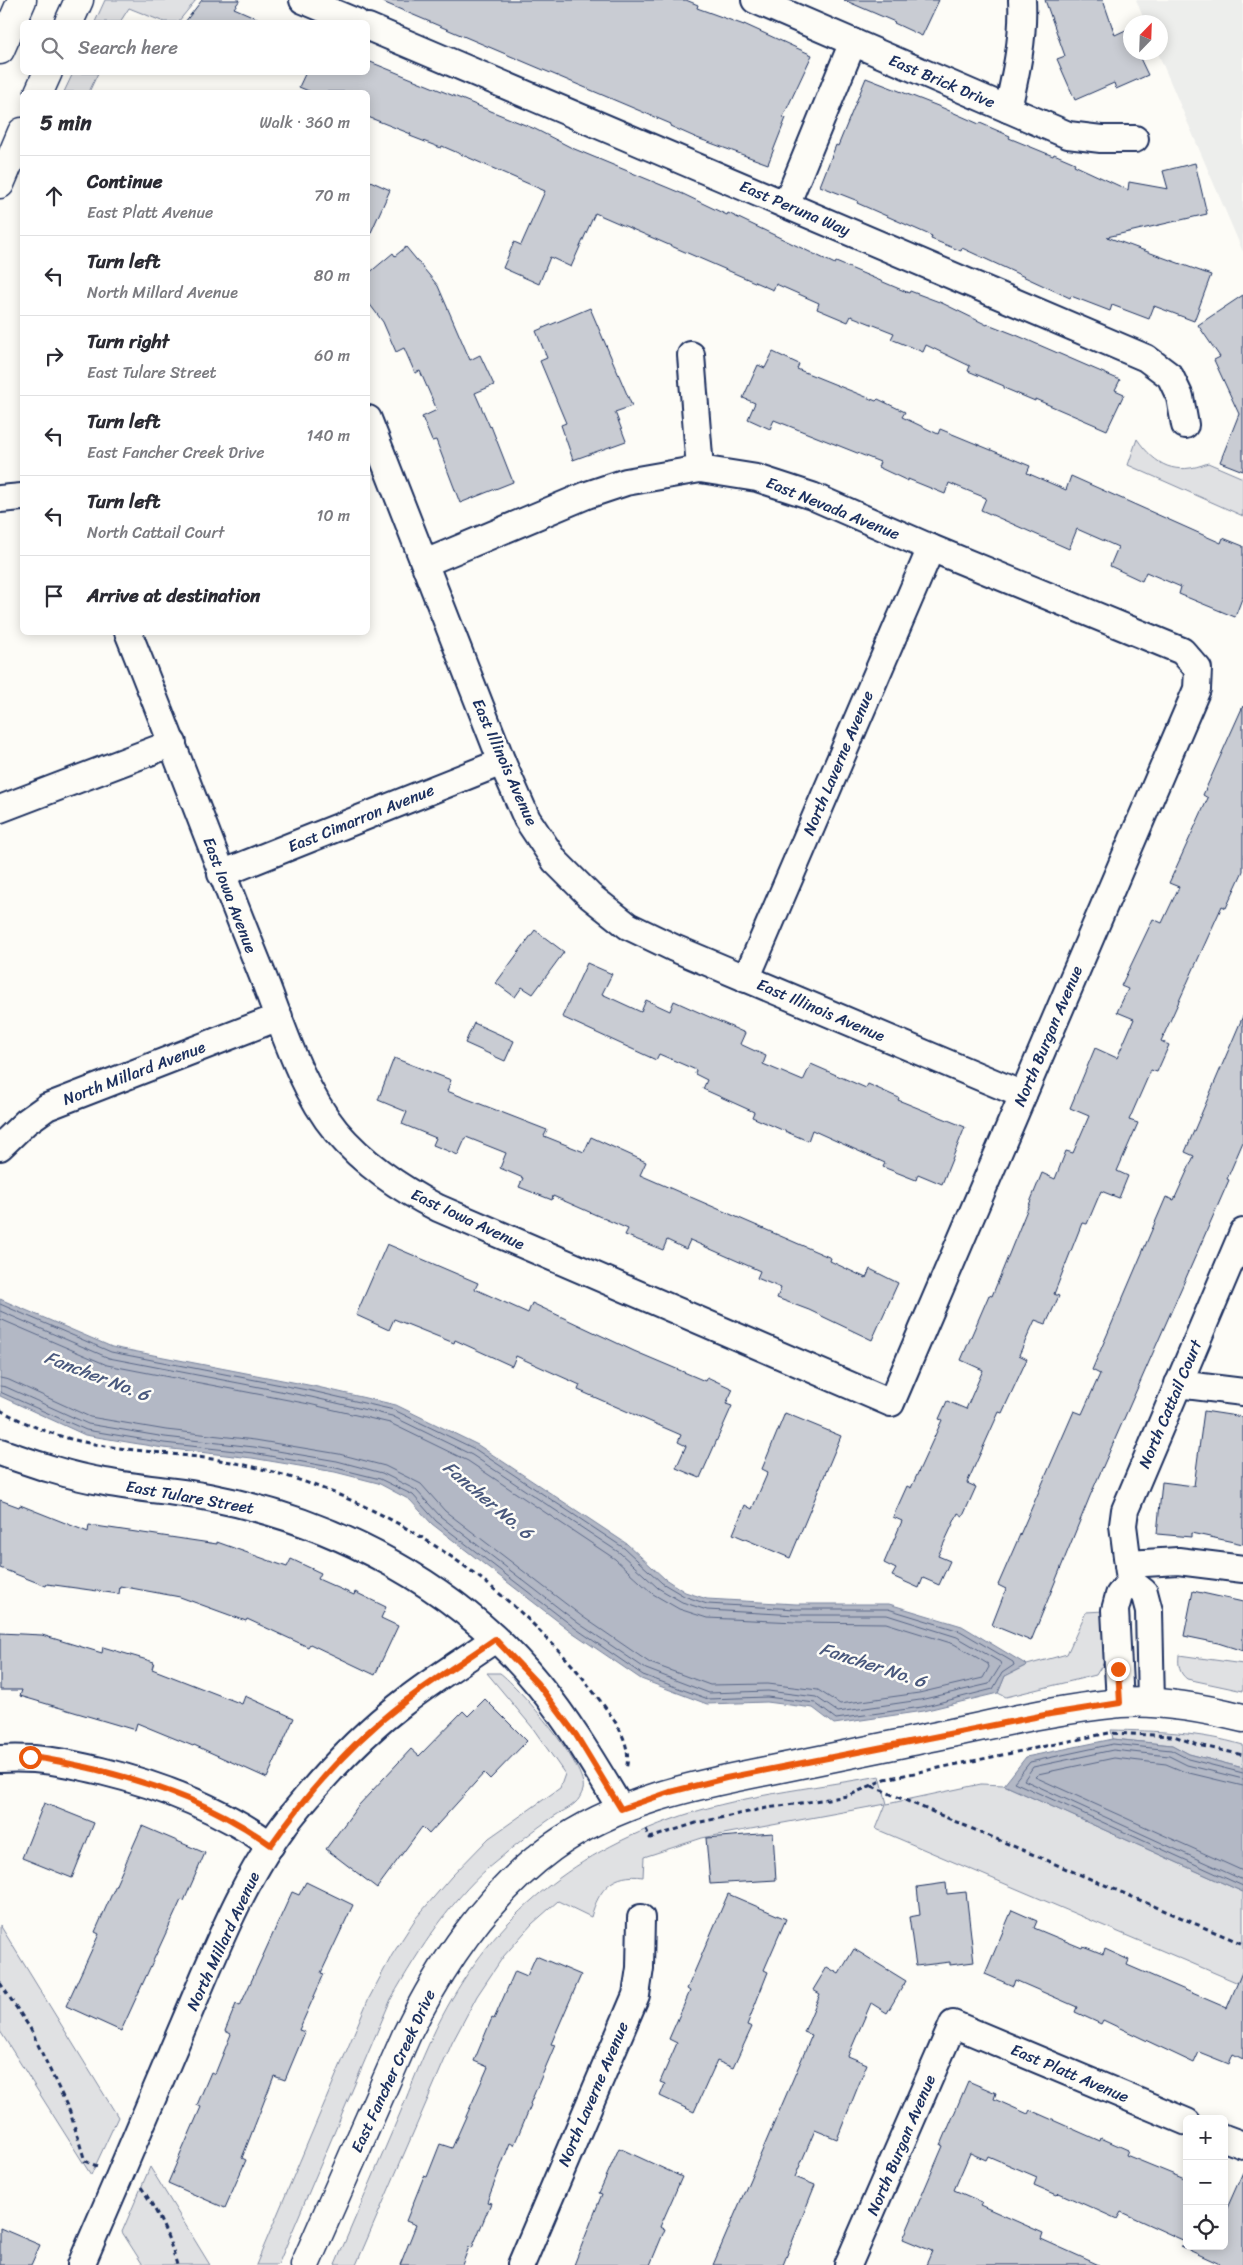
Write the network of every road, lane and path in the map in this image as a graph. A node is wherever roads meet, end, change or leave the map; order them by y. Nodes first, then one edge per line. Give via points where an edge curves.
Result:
1 (22, 0) edge
2 (79, 0) edge
3 (303, 0) edge
4 (755, 0) edge
5 (1022, 0) edge
6 (70, 20) edge
7 (351, 20) edge
8 (370, 28) edge
9 (853, 42) junction
10 (0, 50) edge
11 (47, 75) edge
12 (40, 90) edge
13 (1008, 109) junction
14 (1135, 139) dead end
15 (19, 148) edge
16 (0, 184) edge
17 (786, 205) junction
18 (691, 355) dead end
19 (370, 425) edge
20 (1186, 425) dead end
21 (700, 469) junction
22 (20, 497) edge
23 (0, 499) edge
24 (931, 548) junction
25 (425, 563) junction
26 (129, 635) edge
27 (1198, 668) joint
28 (172, 743) junction
29 (502, 762) junction
30 (0, 809) edge
31 (221, 874) junction
32 (746, 979) junction
33 (279, 1017) junction
34 (1023, 1095) junction
35 (0, 1146) edge
36 (1243, 1232) edge
37 (1178, 1384) junction
38 (1243, 1392) edge
39 (891, 1403) joint
40 (0, 1452) edge
41 (1243, 1569) edge
42 (1129, 1572) junction
43 (495, 1639) junction
44 (1120, 1703) junction
45 (1151, 1703) junction
46 (1243, 1718) edge
47 (1243, 1754) edge
48 (0, 1759) edge
49 (872, 1786) junction
50 (621, 1809) junction
51 (650, 1838) dead end
52 (271, 1845) junction
53 (641, 1918) dead end
54 (1243, 1944) edge
55 (0, 1983) edge
56 (953, 2024) joint
57 (1183, 2120) edge
58 (1228, 2139) edge
59 (1243, 2145) edge
60 (97, 2166) dead end
61 (140, 2184) dead end
62 (81, 2265) edge
63 (177, 2265) edge
64 (306, 2265) edge
65 (521, 2265) edge
66 (848, 2265) edge

1 - 10 street
2 - 6 street
3 - 7 street
4 - 9 street, East Brick Drive
5 - 13 street via 1018,67
8 - 17 street, East Peruna Way
9 - 13 street, East Brick Drive
9 - 17 street
11 - 12 street
13 - 14 street, East Brick Drive via 1068,135
15 - 16 street
17 - 20 street, East Peruna Way via 1146,358 1170,376 1180,397
18 - 21 street
19 - 25 street, East Illinois Avenue
21 - 24 street, East Nevada Avenue via 757,478 812,496
21 - 25 street, East Nevada Avenue via 610,487
22 - 23 street
24 - 27 street, East Nevada Avenue via 1182,651
24 - 32 street, North Laverne Avenue
25 - 29 street, East Illinois Avenue
26 - 28 street, East Iowa Avenue
27 - 34 street, North Burgan Avenue via 1197,689
28 - 30 street
28 - 31 street, East Iowa Avenue
29 - 31 street, East Cimarron Avenue
29 - 32 street, East Illinois Avenue via 527,819 555,861 590,896 628,926
31 - 33 street, East Iowa Avenue
32 - 34 street, East Illinois Avenue
33 - 35 street, North Millard Avenue via 47,1108
33 - 39 street, East Iowa Avenue via 309,1089 336,1130 371,1168 407,1192
34 - 39 street, North Burgan Avenue
36 - 37 street, North Cattail Court
37 - 38 street
37 - 42 street, North Cattail Court via 1125,1510 1123,1525
40 - 43 street, East Tulare Street via 103,1482 212,1498 267,1511 331,1533 398,1567 448,1599
41 - 42 street via 1178,1561
42 - 44 street via 1115,1610
42 - 45 street via 1144,1592 1149,1611
43 - 50 street, East Tulare Street via 537,1683 565,1720
43 - 52 street, North Millard Avenue via 403,1702 363,1737 328,1772
44 - 45 street, East Fancher Creek Drive
44 - 50 street, East Fancher Creek Drive via 726,1778
45 - 46 street, East Fancher Creek Drive via 1199,1707
47 - 49 path via 1174,1736 1109,1733 885,1778
48 - 52 street via 52,1759 165,1789 200,1802 242,1824
49 - 51 path via 848,1796 696,1823
49 - 54 path
50 - 64 street, East Fancher Creek Drive via 551,1848 485,1908 450,1956 406,2036
52 - 62 street, North Millard Avenue via 218,1943
53 - 65 street, North Laverne Avenue via 636,1995
55 - 60 path via 30,2028 70,2112 85,2161
56 - 57 street, East Platt Avenue
56 - 66 street, North Burgan Avenue
58 - 59 street
61 - 63 path via 158,2212

